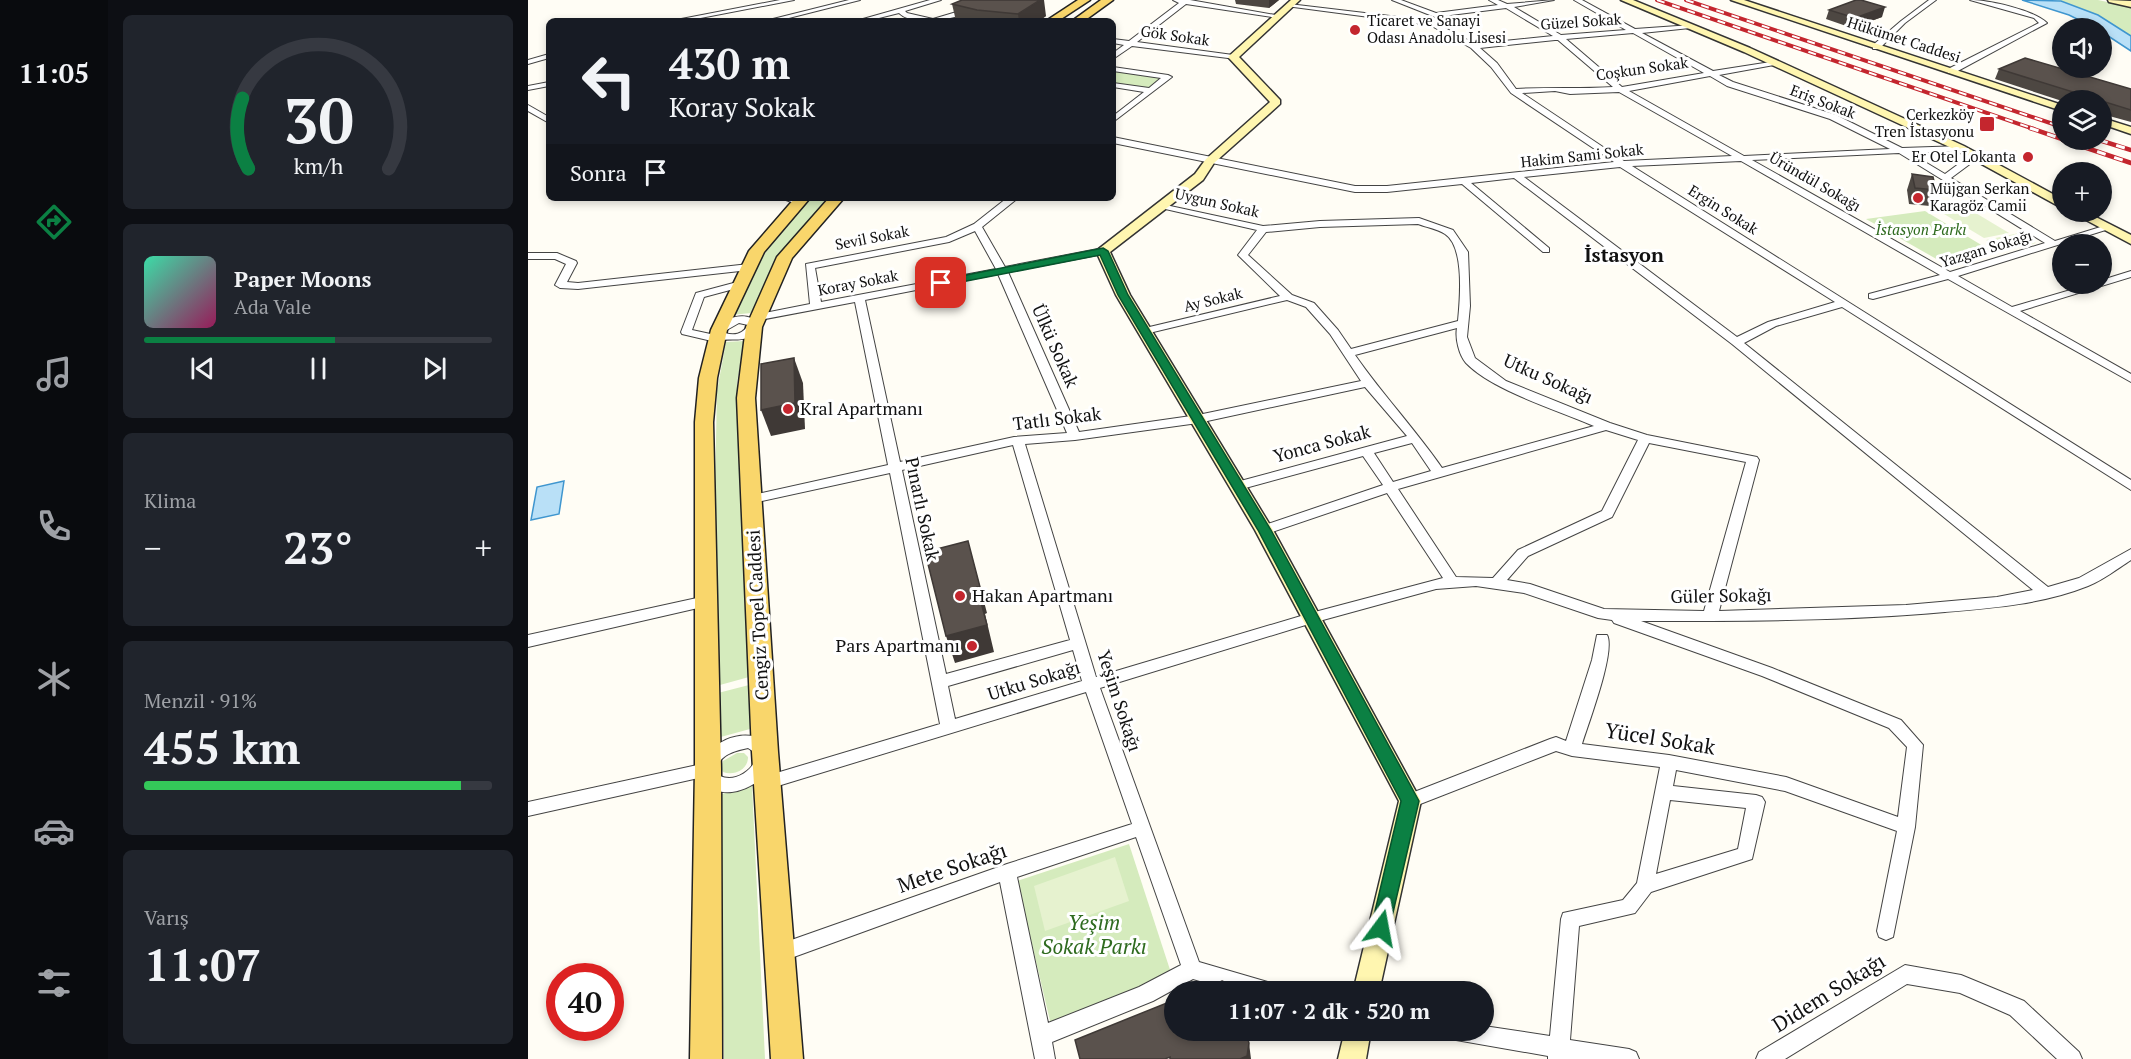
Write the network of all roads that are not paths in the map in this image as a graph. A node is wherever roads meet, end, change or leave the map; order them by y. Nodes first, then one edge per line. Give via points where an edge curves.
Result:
1 (791, 0) edge
2 (857, 0) edge
3 (938, 0) edge
4 (1083, 0) edge
5 (1108, 0) edge
6 (1176, 0) edge
7 (1395, 0) edge
8 (1492, 0) edge
9 (1551, 0) edge
10 (1577, 0) edge
11 (1625, 0) edge
12 (1735, 0) edge
13 (1933, 0) edge
14 (1973, 0) edge
15 (2112, 0) edge
16 (1186, 1) edge
17 (2131, 1) edge
18 (1506, 4) junction
19 (1288, 7) edge
20 (976, 9) edge
21 (900, 10) junction
22 (800, 14) junction
23 (1435, 15) junction
24 (691, 18) edge
25 (782, 18) edge
26 (805, 18) edge
27 (870, 18) edge
28 (919, 18) edge
29 (940, 18) edge
30 (1056, 18) edge
31 (1081, 18) edge
32 (1432, 23) junction
33 (1690, 26) junction
34 (1634, 32) junction
35 (1559, 37) junction
36 (1116, 42) edge
37 (1131, 44) junction
38 (1474, 46) junction
39 (1876, 47) junction
40 (1116, 55) edge
41 (546, 57) edge
42 (1233, 57) junction
43 (528, 62) edge
44 (1774, 63) junction
45 (1116, 69) edge
46 (1951, 71) junction
47 (1710, 73) junction
48 (546, 85) edge
49 (1116, 86) edge
50 (528, 88) edge
51 (1620, 89) junction
52 (1151, 91) junction
53 (1514, 91) junction
54 (2052, 105) edge
55 (528, 107) edge
56 (538, 116) junction
57 (1116, 118) edge
58 (546, 119) edge
59 (528, 120) edge
60 (2112, 124) edge
61 (2131, 131) edge
62 (1116, 141) edge
63 (1960, 148) junction
64 (1901, 151) junction
65 (1975, 156) junction
66 (1740, 158) junction
67 (1210, 161) junction
68 (1622, 164) junction
69 (1517, 176) junction
70 (1944, 179) junction
71 (1464, 181) junction
72 (2052, 198) edge
73 (794, 201) edge
74 (834, 201) edge
75 (1009, 201) edge
76 (1164, 206) junction
77 (2096, 222) edge
78 (977, 226) junction
79 (2107, 228) junction
80 (1263, 229) junction
81 (2087, 234) edge
82 (2131, 240) edge
83 (2052, 243) edge
84 (2052, 244) edge
85 (1546, 250) dead end
86 (1103, 251) junction
87 (528, 256) edge
88 (1002, 271) junction
89 (2131, 274) edge
90 (745, 275) junction
91 (1948, 276) junction
92 (2112, 280) edge
93 (2065, 294) edge
94 (1873, 296) dead end
95 (1288, 297) junction
96 (860, 298) junction
97 (1844, 303) junction
98 (816, 306) junction
99 (2010, 311) junction
100 (757, 322) junction
101 (1463, 323) junction
102 (1145, 332) junction
103 (718, 334) junction
104 (1736, 342) junction
105 (1348, 353) junction
106 (2130, 377) edge
107 (1368, 383) junction
108 (1198, 419) junction
109 (1606, 426) junction
110 (1075, 436) junction
111 (1416, 438) junction
112 (1645, 438) junction
113 (1018, 442) junction
114 (1366, 451) junction
115 (894, 467) junction
116 (1439, 473) junction
117 (1238, 486) junction
118 (2131, 486) edge
119 (1391, 487) junction
120 (753, 499) junction
121 (1264, 530) junction
122 (2131, 554) edge
123 (1452, 582) junction
124 (1496, 583) junction
125 (2046, 593) junction
126 (706, 601) junction
127 (1603, 614) junction
128 (1710, 616) junction
129 (1311, 618) junction
130 (1602, 639) dead end
131 (528, 641) edge
132 (1079, 643) junction
133 (940, 682) junction
134 (1091, 685) junction
135 (949, 727) junction
136 (1572, 749) junction
137 (765, 752) junction
138 (1669, 762) junction
139 (708, 770) junction
140 (768, 782) junction
141 (1665, 792) junction
142 (1410, 801) junction
143 (528, 808) edge
144 (1906, 827) junction
145 (1142, 828) junction
146 (1007, 872) junction
147 (1645, 886) junction
148 (1886, 931) dead end
149 (780, 953) junction
150 (1192, 969) junction
151 (1233, 981) edge
152 (1369, 981) edge
153 (1041, 1036) junction
154 (1494, 1040) edge
155 (1356, 1041) edge
156 (1559, 1054) edge
157 (706, 1059) edge
158 (787, 1059) edge
159 (1045, 1059) edge
160 (1352, 1059) edge
161 (1629, 1059) edge
162 (1766, 1059) edge
163 (2072, 1059) edge

1 - 22 street
1 - 24 street
2 - 22 street
3 - 21 street
4 - 30 main road
5 - 31 main road
6 - 16 street, Ergin Sokak
7 - 23 street
8 - 18 street, Üründül Sokağı
9 - 18 street
10 - 34 street, Eriş Sokak
11 - 33 street
12 - 39 street, Hükümet Caddesi
13 - 39 street
14 - 46 street via 2036,17 2044,23
15 - 17 street
16 - 19 street, Ergin Sokak
16 - 37 street
18 - 23 street
18 - 35 street, Üründül Sokağı
19 - 32 street, Ergin Sokak
19 - 42 street
20 - 29 street
21 - 27 street
21 - 28 street
22 - 25 street
22 - 26 street
23 - 32 street
32 - 38 street, Ergin Sokak
33 - 34 street, Güzel Sokak
33 - 44 street
34 - 35 street, Güzel Sokak
34 - 47 street, Eriş Sokak
35 - 38 street, Güzel Sokak
35 - 51 street, Üründül Sokağı
36 - 37 street, Gök Sokak
37 - 40 street
37 - 42 street, Gök Sokak
38 - 53 street, Ergin Sokak
39 - 46 street, Hükümet Caddesi
41 - 43 street
42 - 67 street via 1276,102
44 - 47 street, Coşkun Sokak
44 - 63 street
45 - 52 street via 1167,77
46 - 54 street, Hükümet Caddesi
47 - 51 street, Coşkun Sokak
47 - 64 street, Eriş Sokak via 1730,84 1833,117
48 - 50 street
49 - 52 street
51 - 53 street, Coşkun Sokak
51 - 66 street, Üründül Sokağı
52 - 57 street
53 - 68 street, Ergin Sokak
55 - 56 street
56 - 58 street
56 - 59 street
60 - 61 street
62 - 67 street, Hakim Sami Sokak
63 - 64 street, Hakim Sami Sokak
63 - 65 street
64 - 66 street, Hakim Sami Sokak
64 - 70 street, Eriş Sokak
65 - 70 street
65 - 72 street
66 - 68 street, Hakim Sami Sokak
66 - 91 street, Üründül Sokağı
67 - 71 street, Hakim Sami Sokak via 1355,189
67 - 76 street via 1198,177
68 - 69 street, Hakim Sami Sokak
68 - 97 street, Ergin Sokak
69 - 71 street, Hakim Sami Sokak
69 - 104 street
70 - 83 street, Eriş Sokak
71 - 85 street
73 - 90 main road via 757,251
74 - 100 main road, Cengiz Topel Caddesi via 784,257
75 - 78 street
76 - 80 street, Uygun Sokak
76 - 86 street
77 - 79 street
78 - 88 street, Ülkü Sokak
78 - 98 street, Sevil Sokak via 948,239 810,266
79 - 81 street, Yazgan Sokağı
79 - 82 street
80 - 95 street via 1243,255
80 - 101 street, Utku Sokağı via 1419,221 1450,232 1463,252
84 - 91 street, Yazgan Sokağı
86 - 88 street, Koray Sokak
86 - 102 street
87 - 90 street via 557,256 572,263 560,285
88 - 96 street, Koray Sokak
88 - 110 street, Ülkü Sokak
89 - 92 street
90 - 103 main road
90 - 103 street via 700,295 686,332
91 - 94 street, Yazgan Sokağı
91 - 99 street, Üründül Sokağı
93 - 99 street
95 - 102 street, Ay Sokak
95 - 105 street via 1310,305
96 - 98 street, Koray Sokak
96 - 115 street, Pınarlı Sokak
97 - 104 street via 1772,324
97 - 118 street, Ergin Sokak
98 - 100 street, Koray Sokak
99 - 106 street, Üründül Sokağı
100 - 103 street via 738,320 726,324
100 - 103 street via 748,333 732,338
100 - 120 main road, Cengiz Topel Caddesi via 746,398
101 - 105 street
101 - 109 street, Utku Sokağı via 1461,337 1470,360 1502,383
102 - 108 street
103 - 126 main road via 704,422
104 - 125 street
105 - 107 street
107 - 108 street, Tatlı Sokak
107 - 111 street
108 - 110 street, Tatlı Sokak
108 - 117 street
109 - 112 street, Utku Sokağı
109 - 116 street
110 - 113 street, Tatlı Sokak
111 - 114 street, Yonca Sokak
111 - 116 street
112 - 124 street via 1607,514 1523,553
112 - 128 street, Utku Sokağı via 1753,460
113 - 115 street, Tatlı Sokak
113 - 132 street, Yeşim Sokağı
114 - 117 street, Yonca Sokak
114 - 119 street
115 - 120 street, Tatlı Sokak
115 - 133 street, Pınarlı Sokak
116 - 119 street
117 - 121 street
119 - 121 street
119 - 123 street
120 - 137 main road, Cengiz Topel Caddesi
121 - 129 street
122 - 125 street, Güler Sokağı via 2084,582
123 - 124 street, Güler Sokağı
123 - 129 street, Güler Sokağı
124 - 127 street, Güler Sokağı via 1526,588
125 - 128 street, Güler Sokağı via 1997,602 1906,610
126 - 131 street
126 - 139 main road
127 - 128 street, Güler Sokağı
127 - 144 street via 1767,672 1895,724 1916,745
129 - 134 street, Utku Sokağı
129 - 142 street
130 - 136 street via 1600,660
132 - 133 street
132 - 134 street, Yeşim Sokağı
133 - 135 street, Pınarlı Sokak
134 - 135 street, Utku Sokağı
134 - 145 street, Yeşim Sokağı
135 - 140 street, Utku Sokağı
136 - 138 street, Yücel Sokak
136 - 142 street, Yücel Sokak via 1556,744
137 - 139 street via 748,741 731,744 715,755
137 - 139 street via 756,773 739,783 720,785 708,776
137 - 140 main road, Cengiz Topel Caddesi
138 - 141 street
138 - 144 street, Yücel Sokak via 1786,784
139 - 143 street
139 - 157 main road
140 - 149 main road, Cengiz Topel Caddesi
141 - 147 street
141 - 147 street via 1756,802 1746,854
142 - 152 street
144 - 148 street
145 - 146 street, Mete Sokağı
145 - 150 street, Yeşim Sokağı
146 - 149 street, Mete Sokağı
146 - 153 street
147 - 156 street via 1628,907 1570,920
149 - 158 main road, Cengiz Topel Caddesi
150 - 151 street
150 - 153 street via 1146,994
153 - 159 street
154 - 156 street
155 - 160 street
156 - 161 street
162 - 163 street, Didem Sokağı via 1905,974 1961,984 2017,1008

